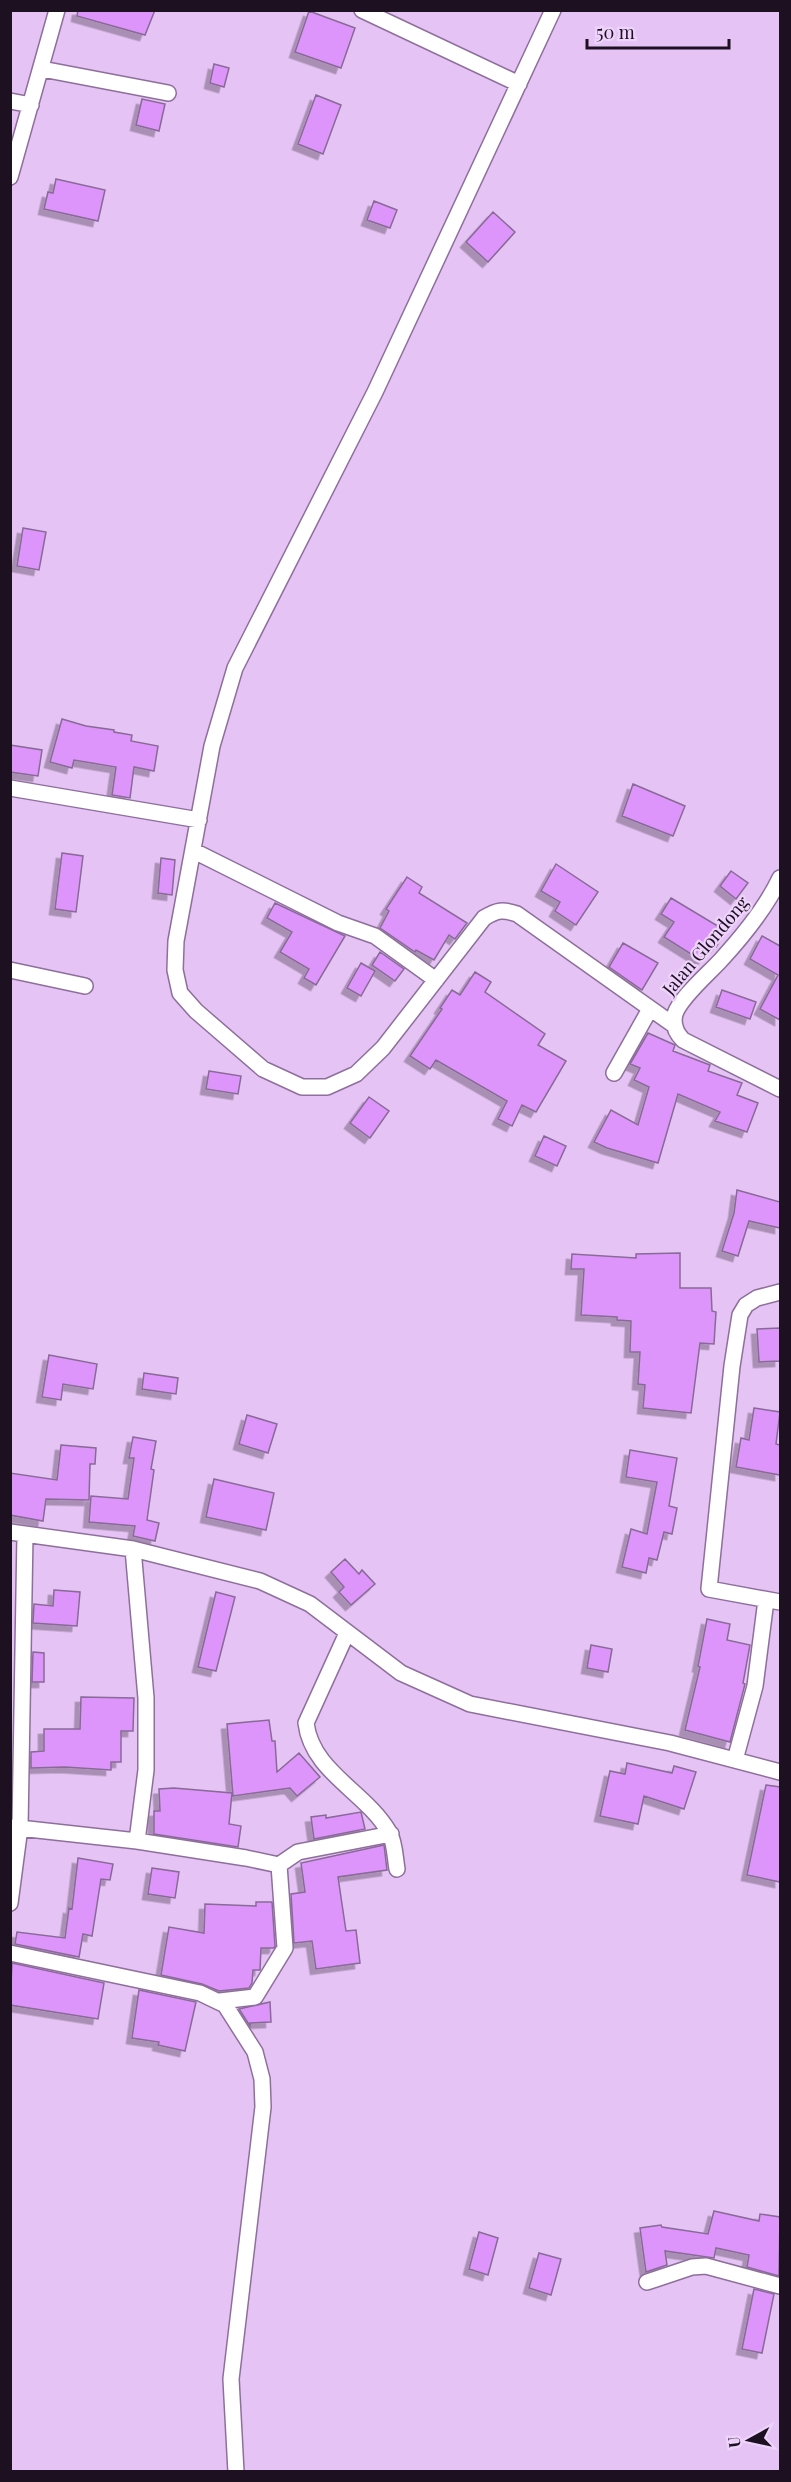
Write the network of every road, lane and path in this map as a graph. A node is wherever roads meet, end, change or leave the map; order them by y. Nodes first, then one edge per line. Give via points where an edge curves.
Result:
1 (57, 10) edge
2 (362, 10) edge
3 (553, 10) edge
4 (42, 69) junction
5 (519, 84) junction
6 (168, 93) dead end
7 (10, 101) edge
8 (31, 105) junction
9 (11, 172) edge
10 (10, 788) edge
11 (199, 820) junction
12 (194, 851) junction
13 (780, 878) edge
14 (10, 970) edge
15 (436, 980) junction
16 (85, 986) dead end
17 (650, 1009) junction
18 (675, 1026) junction
19 (614, 1073) dead end
20 (780, 1089) edge
21 (780, 1292) edge
22 (18, 1533) edge
23 (133, 1549) junction
24 (773, 1601) edge
25 (347, 1633) junction
26 (735, 1760) junction
27 (780, 1772) edge
28 (15, 1827) edge
29 (391, 1834) junction
30 (137, 1841) junction
31 (279, 1865) junction
32 (397, 1869) dead end
33 (10, 1903) edge
34 (10, 1953) edge
35 (220, 2001) junction
36 (647, 2282) dead end
37 (780, 2286) edge
38 (236, 2472) edge

1 - 4 street
2 - 5 street
3 - 5 street
4 - 6 street
4 - 8 street
5 - 11 street via 375,392 235,668 212,746
7 - 8 street
8 - 9 street
10 - 11 street
11 - 12 street
12 - 15 street via 338,923 375,936
12 - 15 street via 176,941 175,970 180,993 263,1069 302,1087 327,1087 356,1074 383,1048
13 - 18 street, Jalan Glondong via 771,898 681,1004
14 - 16 street
15 - 17 street via 484,918 506,910
17 - 18 street
17 - 19 street
18 - 20 street, Jalan Glondong via 683,1040
21 - 24 street via 757,1298 740,1315 709,1589
22 - 23 street
22 - 28 street
23 - 25 street via 260,1581 310,1604
23 - 30 street via 146,1698 146,1770
24 - 26 street
25 - 26 street via 401,1672 470,1704 670,1743
25 - 29 street via 306,1723 307,1737 322,1764 363,1798
26 - 27 street
28 - 30 street
28 - 33 street
29 - 31 street via 298,1852
29 - 32 street
30 - 31 street
31 - 35 street via 284,1952 255,1997
34 - 35 street via 200,1993
35 - 38 street via 255,2052 262,2079 263,2107 231,2379
36 - 37 street via 706,2266

